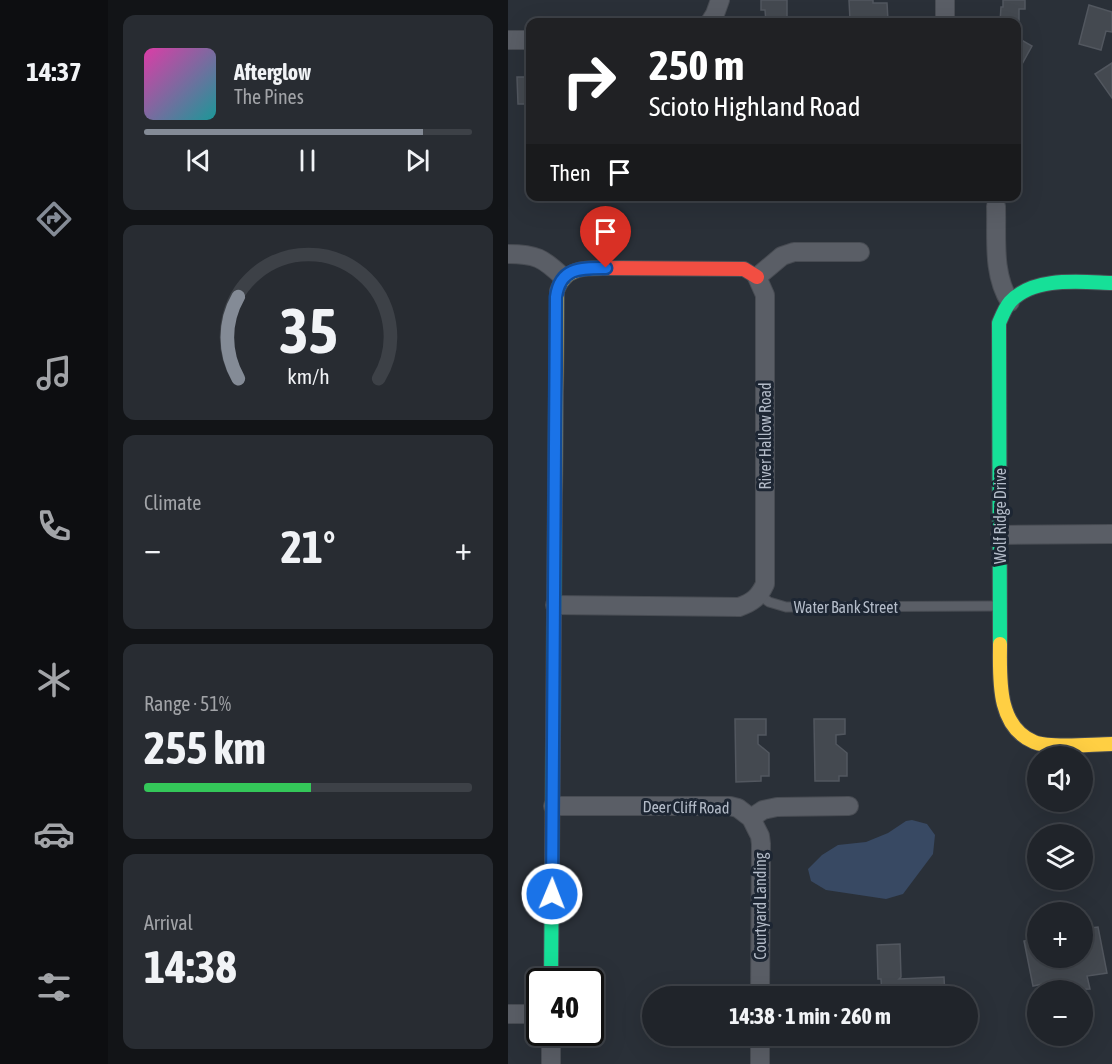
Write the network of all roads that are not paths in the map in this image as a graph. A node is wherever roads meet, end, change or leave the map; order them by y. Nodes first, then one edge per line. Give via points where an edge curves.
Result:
1 (720, 0) edge
2 (945, 0) edge
3 (712, 18) edge
4 (945, 18) edge
5 (526, 39) edge
6 (508, 40) edge
7 (996, 206) dead end
8 (860, 252) dead end
9 (508, 254) edge
10 (564, 277) junction
11 (757, 278) junction
12 (1111, 283) edge
13 (1010, 302) junction
14 (1111, 534) edge
15 (1000, 535) junction
16 (760, 595) junction
17 (555, 605) junction
18 (1000, 606) junction
19 (1111, 744) edge
20 (553, 806) junction
21 (849, 806) dead end
22 (751, 818) junction
23 (551, 968) edge
24 (760, 986) edge
25 (508, 1014) edge
26 (526, 1014) edge
27 (551, 1046) edge
28 (760, 1046) edge
29 (551, 1064) edge
30 (760, 1064) edge

1 - 3 street
2 - 4 street
5 - 6 street
7 - 13 street via 997,274
8 - 11 street via 794,252 782,256
9 - 10 street via 538,256
10 - 11 street via 583,268 744,269
10 - 17 street via 556,297
11 - 16 street, River Hallow Road via 764,295 765,584
12 - 13 street via 1044,284 1024,291
13 - 15 street, Wolf Ridge Drive via 999,323
14 - 15 street
15 - 18 street, Wolf Ridge Drive
16 - 17 street via 739,607
16 - 18 lane, Water Bank Street via 786,608
17 - 20 street
18 - 19 street, Wolf Ridge Drive via 1000,688 1006,711 1017,729 1034,742
20 - 22 street, Deer Cliff Road via 730,806
20 - 23 street
21 - 22 street, Deer Cliff Road via 777,807
22 - 24 street, Courtyard Landing via 761,844
25 - 26 street
27 - 29 street
28 - 30 street

